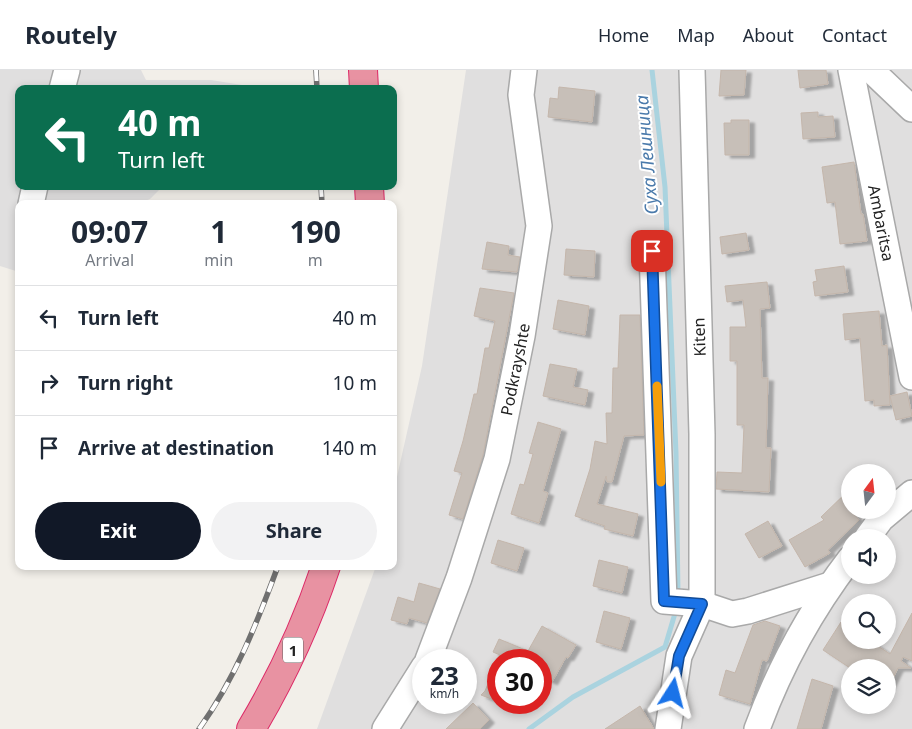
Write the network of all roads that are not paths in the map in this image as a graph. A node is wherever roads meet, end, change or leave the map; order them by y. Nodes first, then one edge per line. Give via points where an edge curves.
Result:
1 (67, 70) edge
2 (363, 70) edge
3 (524, 70) edge
4 (692, 70) edge
5 (851, 70) edge
6 (871, 70) edge
7 (63, 85) edge
8 (364, 85) edge
9 (912, 109) edge
10 (652, 251) dead end
11 (912, 377) edge
12 (912, 493) edge
13 (873, 529) edge
14 (325, 570) edge
15 (841, 571) edge
16 (830, 585) junction
17 (702, 604) junction
18 (432, 649) edge
19 (412, 685) edge
20 (251, 729) edge
21 (385, 729) edge
22 (668, 729) edge
23 (757, 729) edge

1 - 7 street
2 - 8 highway
3 - 18 street, Podkrayshte via 521,94 539,226 522,336 497,459
4 - 17 street, Kiten via 702,434
5 - 11 street, Ambaritsa
6 - 9 street
10 - 17 street via 664,601
12 - 13 street via 881,518
14 - 20 highway, 1 via 311,611
15 - 16 street
16 - 17 street via 732,614
16 - 23 street via 802,631
17 - 22 street, Kiten via 679,656
19 - 21 street

